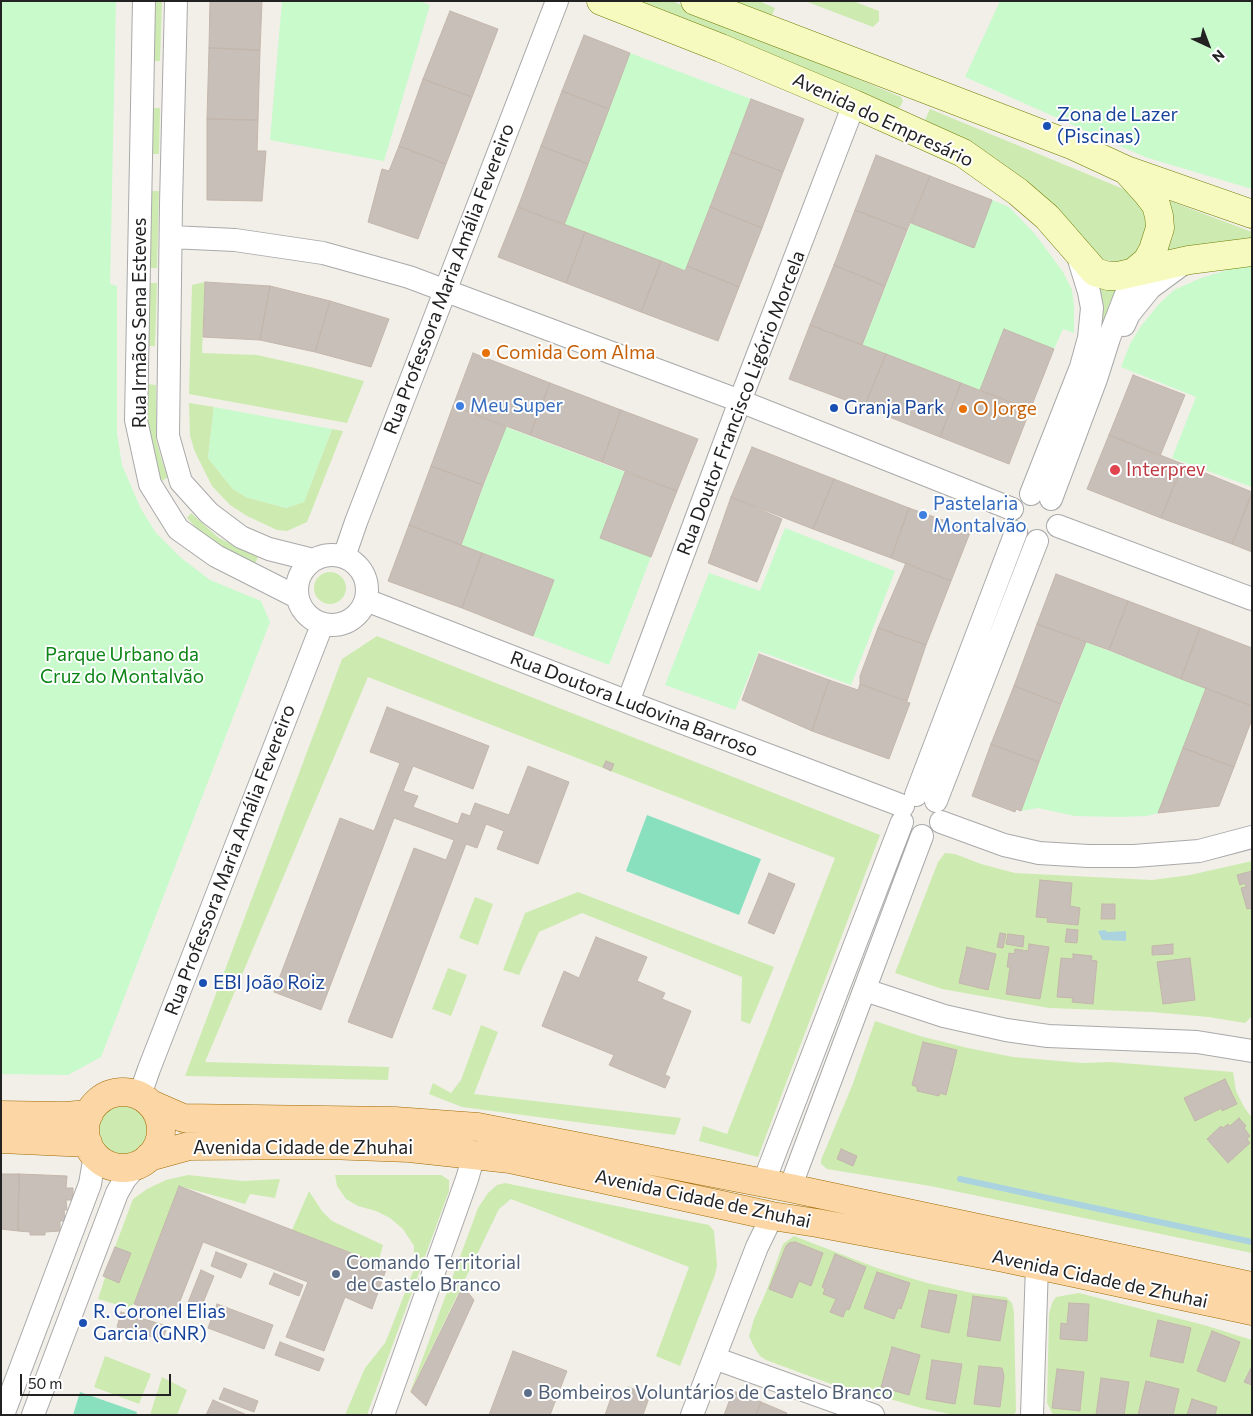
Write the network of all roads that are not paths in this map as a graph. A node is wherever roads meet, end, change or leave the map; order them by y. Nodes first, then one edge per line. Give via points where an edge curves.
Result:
1 (144, 1) edge
2 (176, 1) edge
3 (557, 1) edge
4 (600, 1) edge
5 (695, 1) edge
6 (921, 88) junction
7 (854, 104) junction
8 (907, 128) junction
9 (1126, 170) junction
10 (1252, 214) edge
11 (171, 237) junction
12 (1076, 250) junction
13 (1252, 252) edge
14 (1189, 260) junction
15 (1135, 271) junction
16 (445, 290) junction
17 (1096, 379) junction
18 (740, 402) junction
19 (1041, 496) junction
20 (1012, 510) junction
21 (1058, 526) junction
22 (1016, 532) junction
23 (1037, 541) junction
24 (344, 557) junction
25 (313, 560) junction
26 (297, 597) junction
27 (366, 600) junction
28 (1252, 600) edge
29 (322, 625) junction
30 (628, 702) junction
31 (919, 809) junction
32 (1252, 837) edge
33 (865, 990) junction
34 (1252, 1051) edge
35 (146, 1100) junction
36 (89, 1114) junction
37 (1, 1115) edge
38 (1, 1139) edge
39 (92, 1149) junction
40 (474, 1154) junction
41 (143, 1161) junction
42 (763, 1184) junction
43 (790, 1188) junction
44 (772, 1216) junction
45 (1037, 1265) junction
46 (1252, 1286) edge
47 (1252, 1311) edge
48 (714, 1358) junction
49 (3, 1415) edge
50 (33, 1415) edge
51 (383, 1415) edge
52 (692, 1415) edge
53 (873, 1415) edge
54 (1032, 1415) edge

1 - 26 street, Rua Irmãos Sena Esteves via 136,420 150,484 178,529 216,556
2 - 11 street, Rua Irmãos Sena Esteves
3 - 16 street, Rua Professora Maria Amália Fevereiro
4 - 7 main road, Avenida do Empresário
5 - 6 main road, Avenida do Empresário
6 - 8 main road
6 - 9 main road, Avenida do Empresário via 1074,146
7 - 8 main road, Avenida do Empresário
7 - 18 street, Rua Doutor Francisco Ligório Morcela
8 - 12 main road, Avenida do Empresário via 963,153 1018,192
9 - 10 main road, Avenida do Empresário
9 - 15 main road, Avenida do Empresário via 1156,205 1159,216 1159,233 1153,250
11 - 16 street via 235,240 323,253
11 - 25 street, Rua Irmãos Sena Esteves via 168,436 181,482 209,513 241,537
12 - 15 main road, Avenida do Empresário via 1095,272 1118,276
12 - 19 street via 1092,308 1090,338
13 - 14 main road, Avenida do Empresário
14 - 15 main road, Avenida do Empresário
14 - 17 street via 1150,288 1129,314
15 - 17 street via 1108,338
16 - 18 street
16 - 24 street, Rua Professora Maria Amália Fevereiro
17 - 19 street
18 - 20 street
18 - 30 street, Rua Doutor Francisco Ligório Morcela
19 - 20 street via 1022,497
19 - 21 street via 1056,506
20 - 22 street via 1010,518
21 - 23 street via 1051,535
21 - 28 street
22 - 23 street via 1022,538
22 - 31 street
23 - 31 street
24 - 25 street via 325,556
24 - 27 street via 358,566 364,576 368,588
25 - 26 street via 300,576
26 - 29 street via 306,614
27 - 29 street via 362,610 344,624
27 - 30 street, Rua Doutora Ludovina Barroso
29 - 35 street, Rua Professora Maria Amália Fevereiro via 153,1059
30 - 31 street, Rua Doutora Ludovina Barroso
31 - 32 street, Rua Doutora Ludovina Barroso via 978,836 1030,851 1088,856 1199,851
31 - 33 street via 934,832 922,836
31 - 42 street
33 - 34 street via 944,1016 1006,1030 1048,1036 1197,1042
33 - 43 street
35 - 36 main road via 128,1092 116,1093 105,1097
35 - 41 main road via 158,1114 161,1125 158,1142
35 - 42 main road, Avenida Cidade de Zhuhai via 183,1118 395,1121 478,1127
36 - 37 main road
36 - 39 main road via 86,1133
38 - 39 main road
39 - 41 main road via 104,1162 115,1166 126,1168
39 - 49 street via 90,1184
40 - 41 main road, Avenida Cidade de Zhuhai via 336,1145 189,1146
40 - 44 main road, Avenida Cidade de Zhuhai
40 - 51 street
41 - 50 street via 125,1179 117,1194
42 - 43 main road, Avenida Cidade de Zhuhai
43 - 46 main road, Avenida Cidade de Zhuhai
44 - 45 main road, Avenida Cidade de Zhuhai
44 - 48 street
45 - 47 main road, Avenida Cidade de Zhuhai
45 - 54 street
48 - 52 street
48 - 53 street

